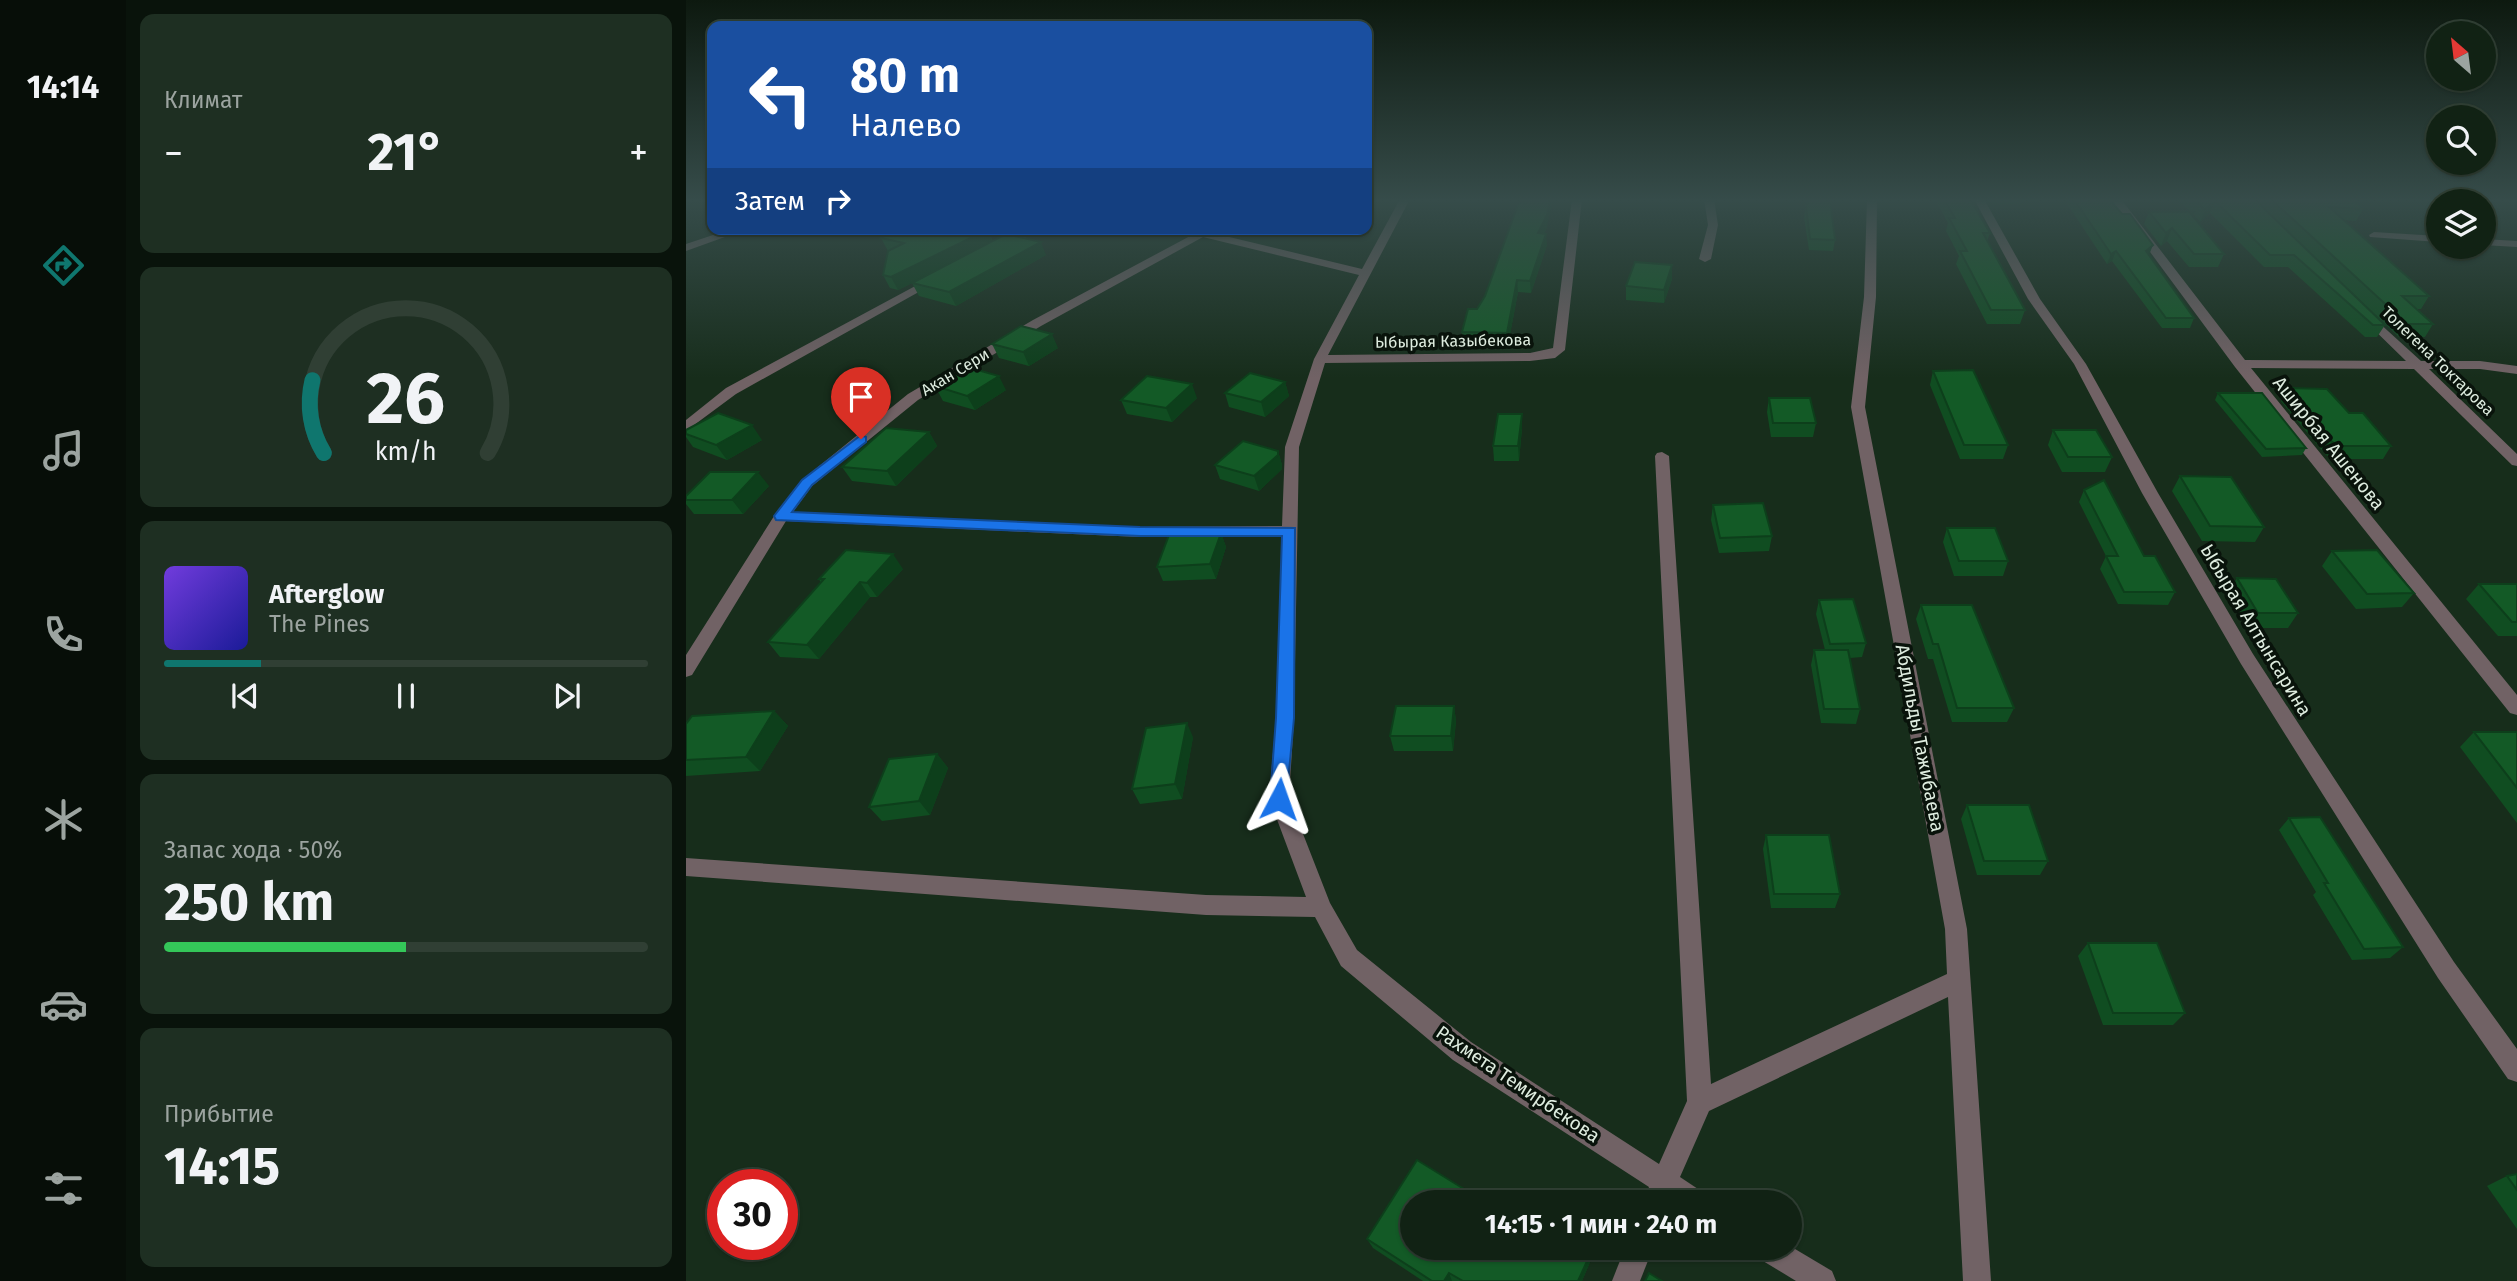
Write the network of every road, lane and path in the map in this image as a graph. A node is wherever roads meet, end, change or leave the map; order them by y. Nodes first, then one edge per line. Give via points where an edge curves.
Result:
1 (1155, 259) edge
2 (1305, 259) edge
3 (1373, 259) edge
4 (1570, 259) edge
5 (1871, 259) edge
6 (2012, 259) edge
7 (2161, 259) edge
8 (948, 273) edge
9 (1365, 273) junction
10 (2359, 309) edge
11 (1320, 359) junction
12 (2240, 364) junction
13 (2416, 364) junction
14 (2517, 370) edge
15 (686, 427) edge
16 (1662, 456) dead end
17 (2517, 462) edge
18 (781, 516) junction
19 (1290, 531) junction
20 (686, 670) edge
21 (2517, 708) edge
22 (686, 867) edge
23 (1321, 906) junction
24 (1959, 980) junction
25 (2517, 1070) edge
26 (1700, 1102) junction
27 (1657, 1190) edge
28 (1661, 1190) edge
29 (1634, 1260) edge
30 (1788, 1260) edge
31 (1626, 1281) edge
32 (1822, 1281) edge
33 (1977, 1281) edge

1 - 18 street, Акан Сери via 914,397 807,482
2 - 9 street
3 - 9 street, Рахмета Темирбекова
4 - 11 street, Ыбырая Казыбекова via 1559,350 1550,355
5 - 24 street, Абдильды Тажибаева via 1857,407 1956,929
6 - 25 street, Ыбырая Алтынсарина via 2080,364 2247,659 2446,970
7 - 12 street, Аширбая Ашенова
8 - 15 street via 732,391
9 - 11 street, Рахмета Темирбекова
10 - 13 street, Толегена Токтарова
11 - 19 street, Рахмета Темирбекова via 1292,447
12 - 13 street
12 - 21 street, Аширбая Ашенова
13 - 14 street
13 - 17 street, Толегена Токтарова
16 - 26 street
18 - 19 street via 1140,532
18 - 20 street, Акан Сери
19 - 23 street, Рахмета Темирбекова via 1279,799
22 - 23 street via 1206,905
23 - 27 street, Рахмета Темирбекова via 1349,958 1462,1051
24 - 26 street
24 - 33 street, Абдильды Тажибаева
26 - 28 street
29 - 31 street
30 - 32 street

